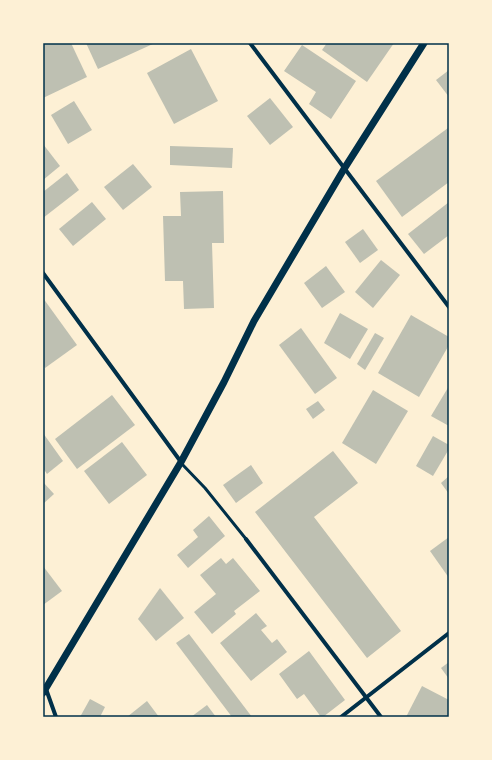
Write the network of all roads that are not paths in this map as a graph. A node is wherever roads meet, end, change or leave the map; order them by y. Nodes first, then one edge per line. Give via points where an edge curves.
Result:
1 (250, 43) edge
2 (424, 43) edge
3 (344, 169) junction
4 (43, 273) edge
5 (449, 307) edge
6 (181, 462) junction
7 (246, 539) joint
8 (449, 633) edge
9 (44, 689) edge
10 (366, 697) junction
11 (56, 717) edge
12 (341, 717) edge
13 (381, 717) edge

1 - 3 street
2 - 3 street
3 - 5 street
3 - 6 street via 254,321
4 - 6 street
6 - 7 lane
6 - 9 street
7 - 10 street
8 - 10 street
9 - 11 street
10 - 12 street
10 - 13 street

